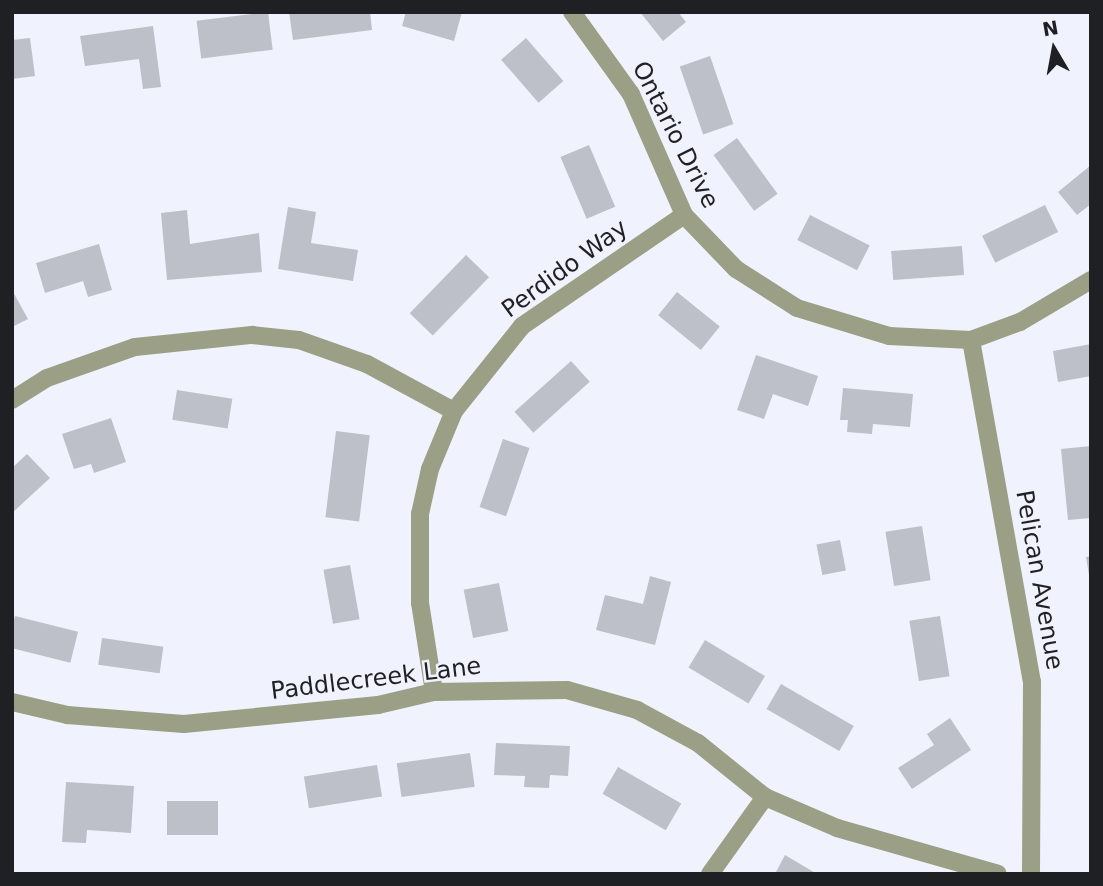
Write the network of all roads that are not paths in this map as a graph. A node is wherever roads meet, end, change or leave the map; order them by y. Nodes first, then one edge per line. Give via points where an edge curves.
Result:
1 (572, 12) edge
2 (684, 215) junction
3 (1091, 280) edge
4 (971, 340) junction
5 (12, 400) edge
6 (454, 411) junction
7 (434, 692) junction
8 (12, 702) edge
9 (765, 797) junction
10 (710, 874) edge
11 (998, 874) edge
12 (1031, 874) edge

1 - 2 street, Ontario Drive via 631,94
2 - 4 street, Ontario Drive via 737,269 797,308 889,336
2 - 6 street, Perdido Way via 523,326
3 - 4 street, Ontario Drive via 1020,322
4 - 12 street, Pelican Avenue via 1032,681
5 - 6 street via 47,378 135,347 252,335 299,340 367,364
6 - 7 street, Perdido Way via 430,469 420,514 420,603
7 - 8 street, Paddlecreek Lane via 378,705 184,724 78,717
7 - 9 street, Paddlecreek Lane via 517,688 591,694 698,743
9 - 10 street
9 - 11 street, Paddlecreek Lane via 838,828

